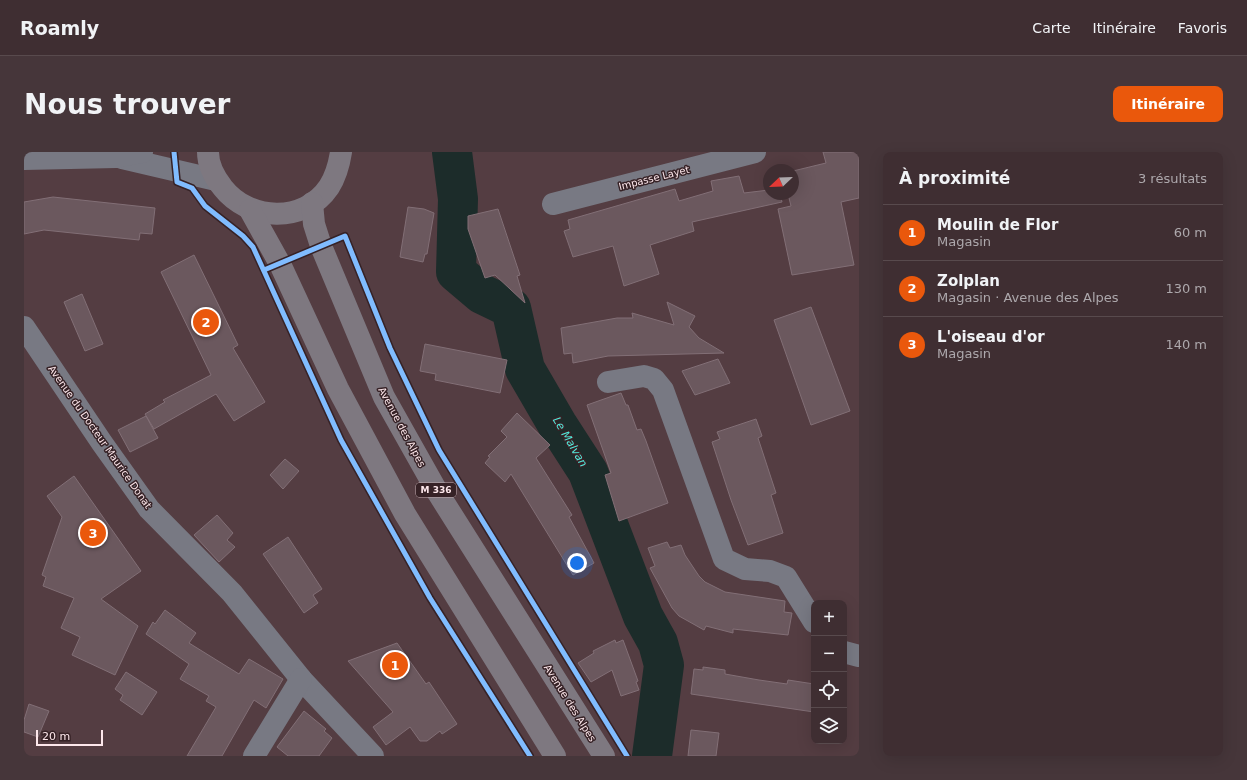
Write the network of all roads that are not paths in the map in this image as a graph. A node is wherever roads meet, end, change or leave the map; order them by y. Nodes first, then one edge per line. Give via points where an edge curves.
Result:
1 (80, 152) edge
2 (142, 152) edge
3 (208, 152) edge
4 (341, 152) edge
5 (755, 152) edge
6 (116, 157) junction
7 (24, 159) edge
8 (52, 159) junction
9 (216, 180) junction
10 (312, 203) junction
11 (553, 204) dead end
12 (250, 210) junction
13 (24, 327) edge
14 (608, 382) dead end
15 (810, 615) edge
16 (847, 653) edge
17 (859, 656) edge
18 (301, 679) junction
19 (254, 756) edge
20 (374, 756) edge
21 (555, 756) edge
22 (604, 756) edge

1 - 8 street
2 - 6 street
3 - 9 main road
4 - 10 main road via 339,167 329,187
5 - 11 street, Impasse Layet
6 - 8 street
6 - 9 street
7 - 8 street
9 - 12 main road via 230,198
10 - 12 main road via 282,214
10 - 22 main road, Avenue des Alpes / M 336 via 314,224 321,246 384,397 438,493
12 - 21 main road via 280,264 338,389 405,514
13 - 18 street, Avenue du Docteur Maurice Donat via 149,509 232,593
14 - 15 street via 644,376 654,379 663,390 724,560 745,569 770,571 786,577
16 - 17 street
18 - 19 street
18 - 20 street, Avenue du Docteur Maurice Donat

